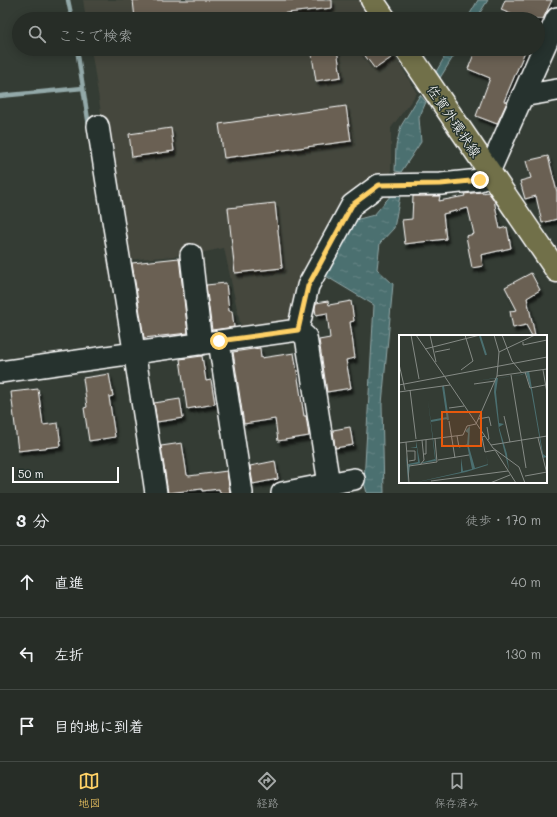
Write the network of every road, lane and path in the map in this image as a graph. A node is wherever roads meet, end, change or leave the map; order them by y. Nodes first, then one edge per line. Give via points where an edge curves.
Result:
1 (372, 0) edge
2 (380, 12) edge
3 (557, 18) edge
4 (545, 45) edge
5 (411, 56) edge
6 (540, 56) edge
7 (557, 90) edge
8 (522, 96) junction
9 (98, 126) dead end
10 (489, 172) junction
11 (191, 255) dead end
12 (557, 271) edge
13 (298, 330) junction
14 (210, 342) junction
15 (128, 354) junction
16 (0, 372) edge
17 (354, 479) dead end
18 (329, 484) junction
19 (156, 493) edge
20 (242, 493) edge
21 (282, 493) edge

1 - 2 main road
3 - 4 street
5 - 10 main road, 佐賀外環状線
6 - 8 street
7 - 8 street
8 - 10 street
9 - 15 street via 119,263
10 - 12 main road, 佐賀外環状線
10 - 13 street via 480,180 441,184 379,185 352,205 308,286
11 - 14 street
13 - 14 street
13 - 18 street via 306,337
14 - 15 street
14 - 20 street
15 - 16 street
15 - 19 street
17 - 18 street
18 - 21 street

